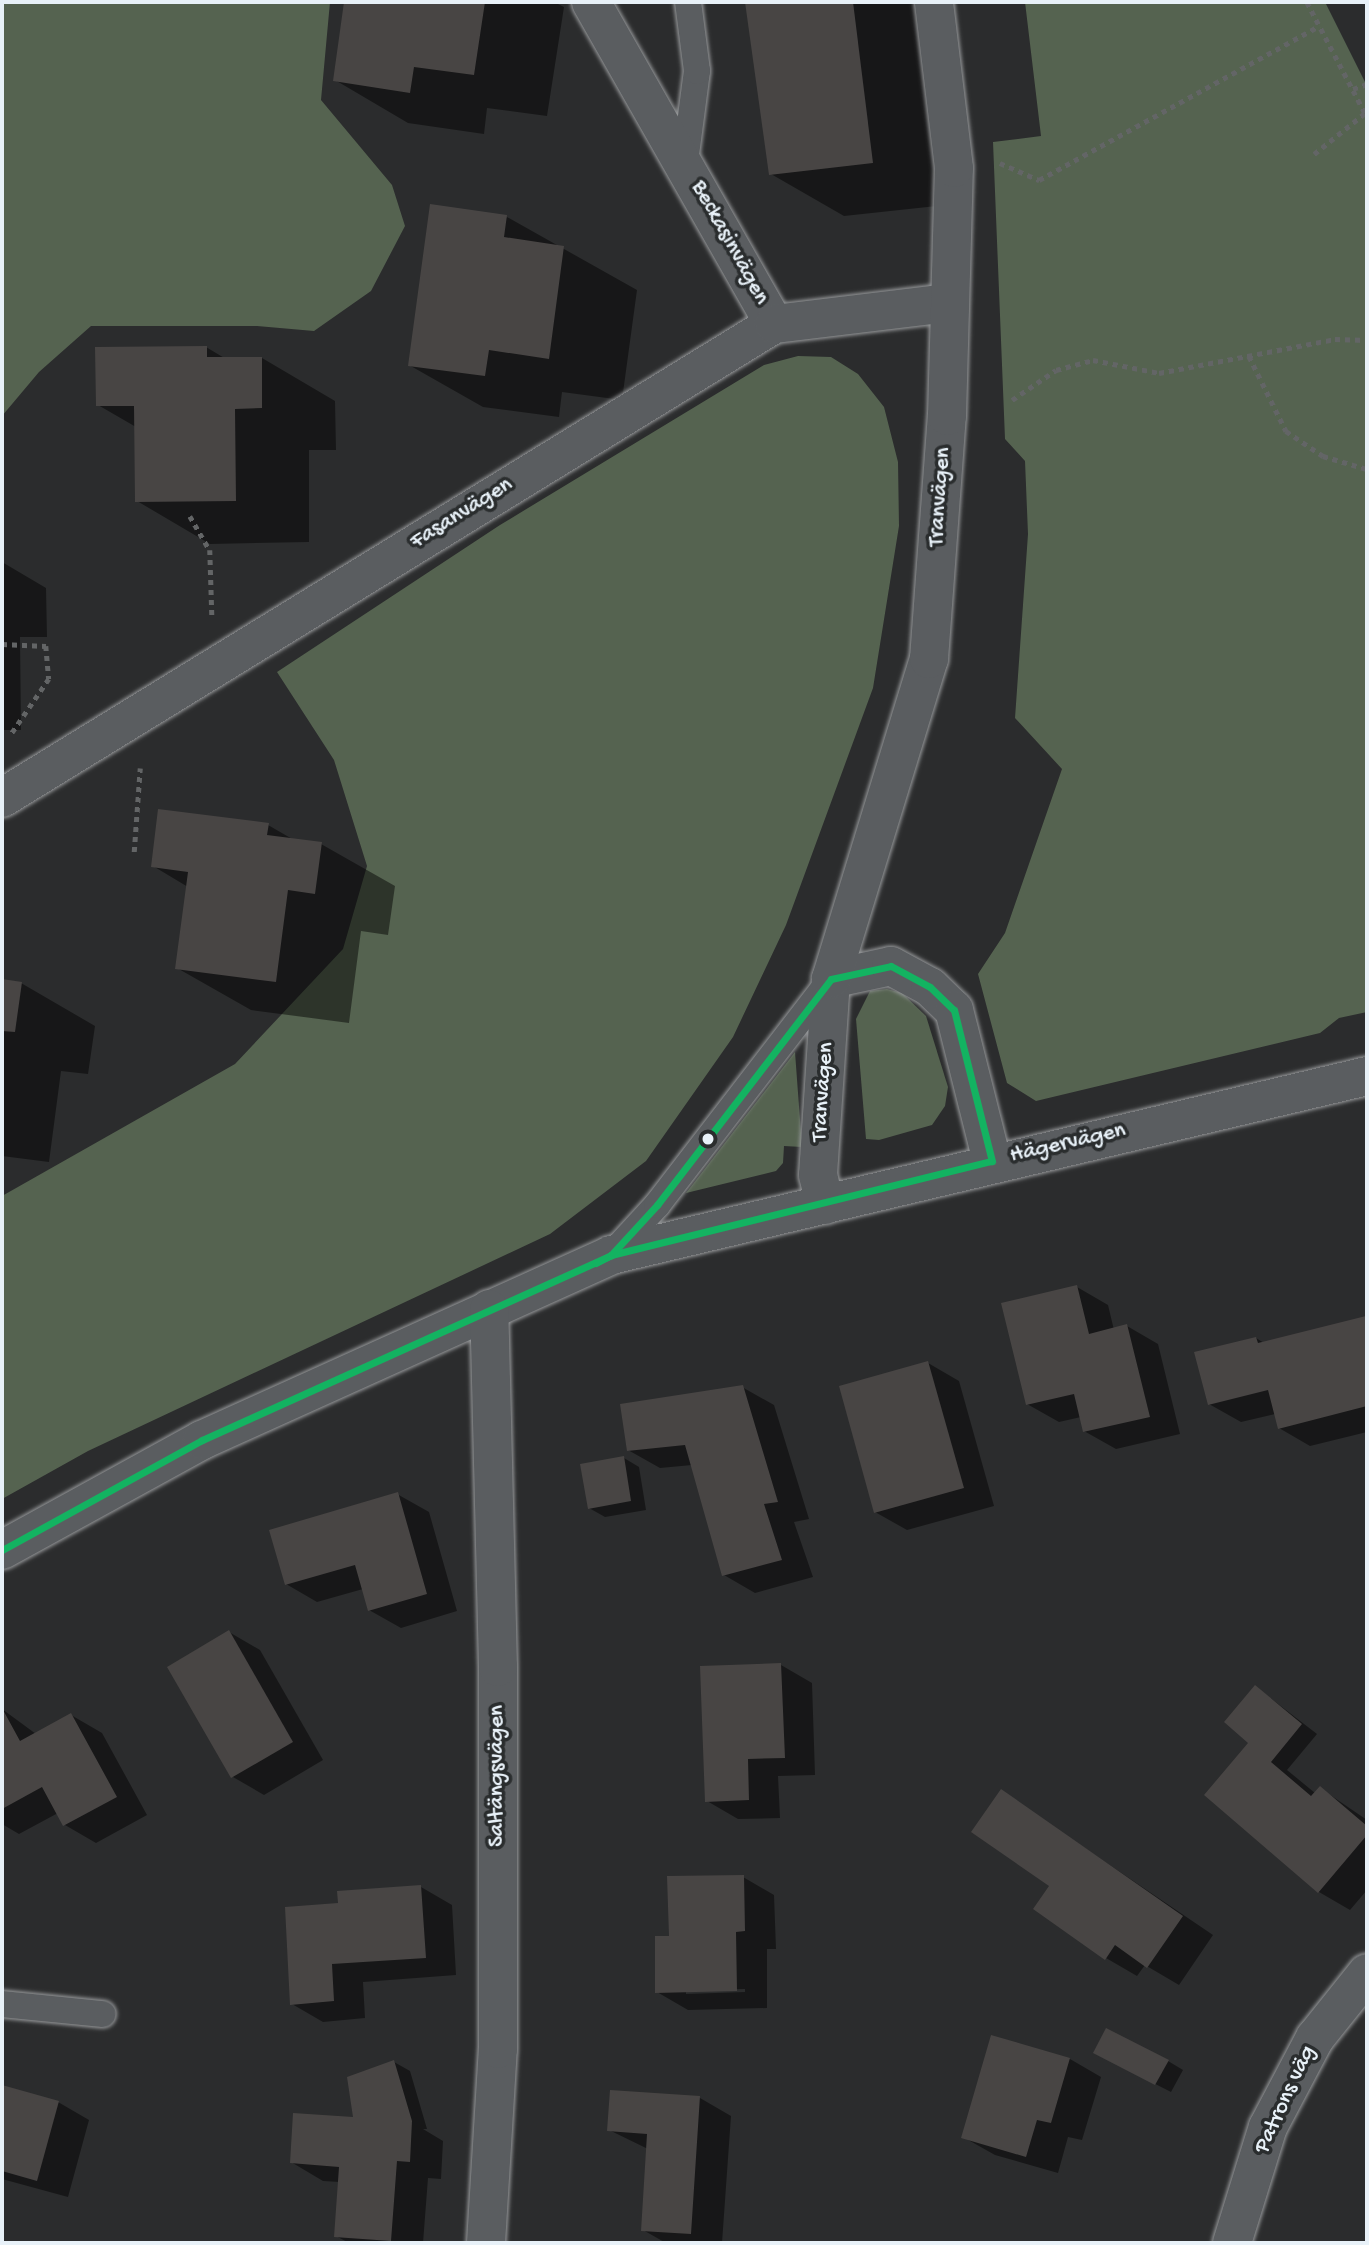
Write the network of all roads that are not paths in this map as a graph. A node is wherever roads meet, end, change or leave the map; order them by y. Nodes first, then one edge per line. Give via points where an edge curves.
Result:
1 (591, 2) edge
2 (688, 2) edge
3 (934, 2) edge
4 (685, 162) junction
5 (947, 303) junction
6 (774, 324) junction
7 (2, 798) edge
8 (831, 979) junction
9 (1367, 1076) edge
10 (992, 1161) junction
11 (825, 1205) junction
12 (611, 1255) junction
13 (489, 1309) junction
14 (2, 1550) edge
15 (1367, 1973) edge
16 (2, 2004) edge
17 (103, 2014) dead end
18 (486, 2243) edge
19 (1232, 2243) edge

1 - 4 street, Beckasinvägen
2 - 4 lane, Beckasinvägen via 696,71
3 - 5 street, Tranvägen via 954,168
4 - 6 street, Beckasinvägen
5 - 6 street, Fasanvägen
5 - 8 street, Tranvägen via 947,416 929,659
6 - 7 street, Fasanvägen
8 - 10 street via 891,966 930,987 954,1010
8 - 11 street, Tranvägen via 818,1175
8 - 12 lane, Tranvägen via 657,1205
9 - 10 street, Hägervägen
10 - 11 street, Hägervägen
11 - 12 street, Hägervägen
12 - 13 street, Hägervägen
13 - 14 street, Hägervägen via 202,1440
13 - 18 street, Saltängsvägen via 498,1667 498,2049
15 - 19 street, Patrons väg via 1315,2038 1268,2127
16 - 17 lane

